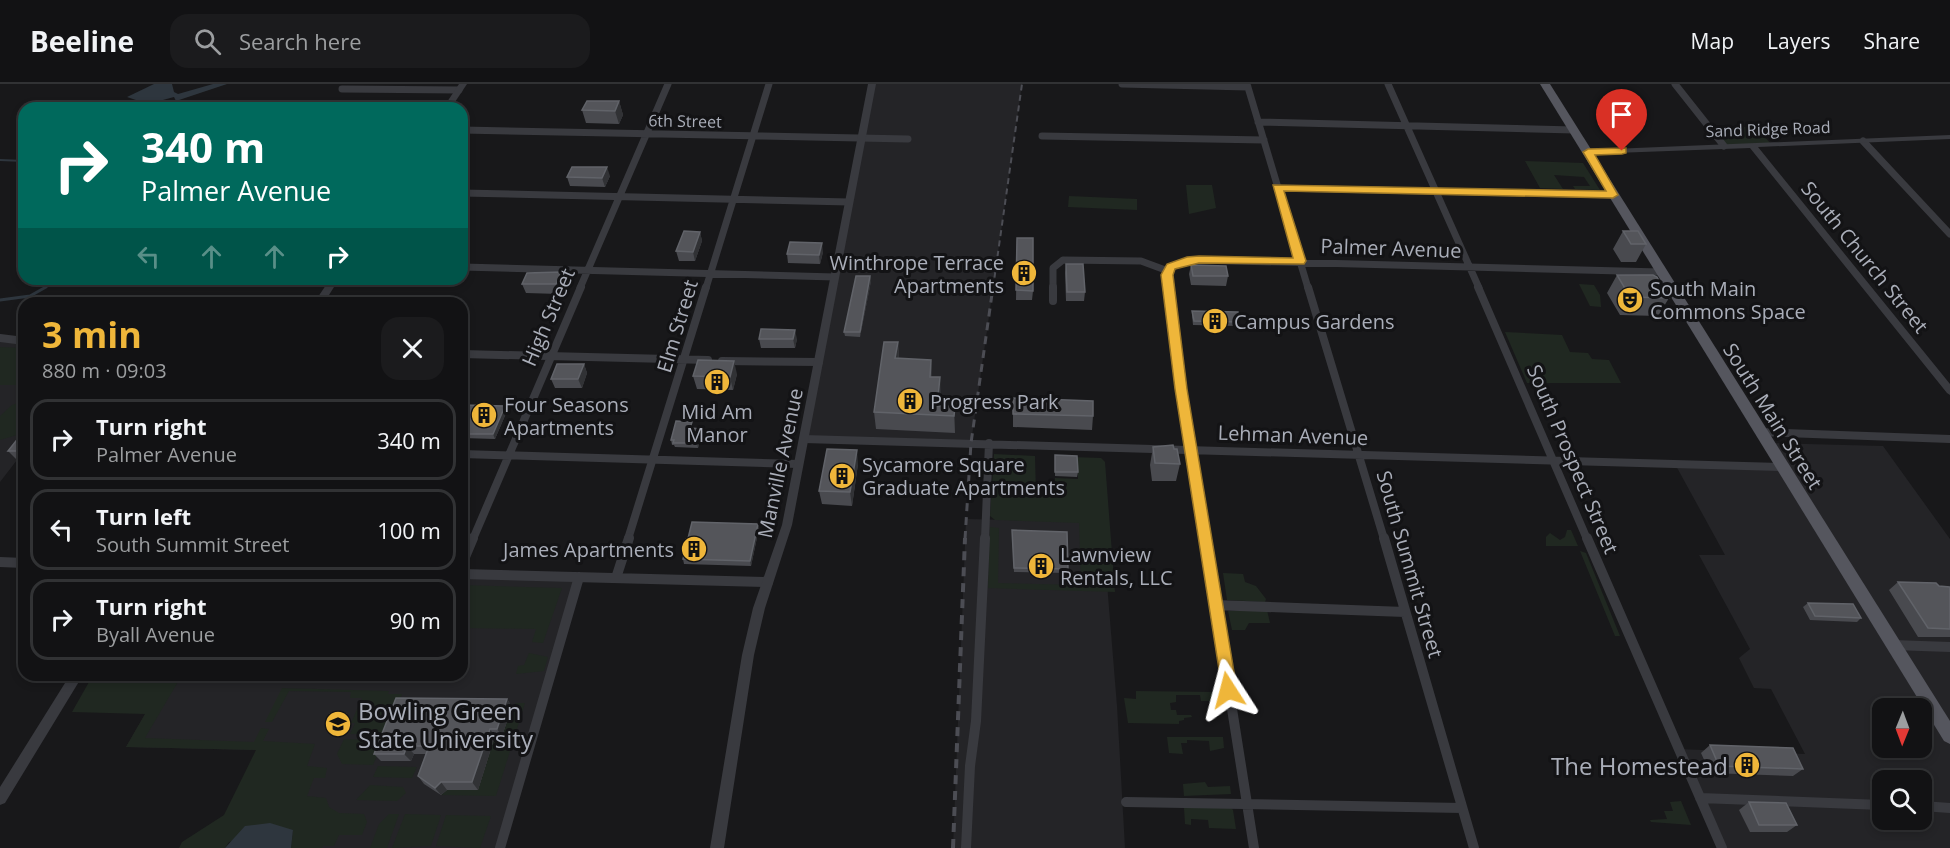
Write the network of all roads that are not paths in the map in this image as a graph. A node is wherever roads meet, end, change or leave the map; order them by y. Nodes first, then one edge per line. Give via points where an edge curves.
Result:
1 (668, 84) edge
2 (769, 84) edge
3 (872, 84) edge
4 (1122, 84) edge
5 (1388, 84) edge
6 (1545, 84) edge
7 (1675, 84) edge
8 (1247, 85) edge
9 (461, 87) edge
10 (342, 89) dead end
11 (451, 102) edge
12 (1258, 122) junction
13 (1407, 126) junction
14 (468, 130) edge
15 (1574, 130) junction
16 (646, 134) junction
17 (753, 136) junction
18 (1042, 136) dead end
19 (1950, 137) edge
20 (862, 138) junction
21 (908, 139) dead end
22 (1264, 140) junction
23 (1863, 141) junction
24 (1752, 145) junction
25 (1724, 146) junction
26 (1588, 152) junction
27 (1277, 188) junction
28 (1436, 191) junction
29 (468, 193) edge
30 (1613, 195) junction
31 (619, 197) junction
32 (734, 199) junction
33 (849, 202) junction
34 (1950, 234) edge
35 (1300, 261) junction
36 (468, 267) edge
37 (1470, 267) junction
38 (588, 270) junction
39 (1168, 270) junction
40 (1660, 272) junction
41 (710, 274) junction
42 (835, 277) junction
43 (1053, 301) dead end
44 (0, 338) edge
45 (18, 340) edge
46 (468, 354) edge
47 (551, 356) junction
48 (684, 360) junction
49 (819, 362) junction
50 (1950, 391) edge
51 (1760, 432) junction
52 (804, 439) junction
53 (1950, 439) edge
54 (989, 443) junction
55 (1190, 450) junction
56 (468, 454) edge
57 (1360, 455) junction
58 (508, 456) junction
59 (653, 460) junction
60 (1552, 461) junction
61 (799, 464) junction
62 (1781, 467) junction
63 (468, 550) edge
64 (0, 562) edge
65 (18, 563) edge
66 (468, 574) edge
67 (579, 577) junction
68 (616, 578) junction
69 (768, 582) junction
70 (1215, 605) junction
71 (1405, 612) junction
72 (1893, 645) junction
73 (1950, 647) edge
74 (72, 681) edge
75 (1950, 736) edge
76 (1700, 798) junction
77 (0, 799) edge
78 (1126, 802) dead end
79 (1246, 804) junction
80 (1872, 805) edge
81 (1932, 807) edge
82 (1462, 808) junction
83 (1950, 808) edge
84 (500, 848) edge
85 (717, 848) edge
86 (966, 848) edge
87 (1254, 848) edge
88 (1474, 848) edge
89 (1722, 848) edge

1 - 16 street, High Street
2 - 17 street, Elm Street
3 - 20 street, Manville Avenue
4 - 8 street
5 - 13 street, South Prospect Street
6 - 15 main road, South Main Street
7 - 25 street
8 - 12 street, South Summit Street
9 - 10 street
9 - 11 street
12 - 13 street
12 - 22 street, South Summit Street
13 - 15 street
13 - 28 street, South Prospect Street
14 - 16 street, 6th Street
15 - 26 main road, South Main Street
16 - 17 street, 6th Street
16 - 31 street, High Street
17 - 20 street, 6th Street
17 - 32 street, Elm Street
18 - 22 street
19 - 23 street, Sand Ridge Road
20 - 21 street, 6th Street
20 - 33 street, Manville Avenue
22 - 27 street, South Summit Street
23 - 24 street, Sand Ridge Road
23 - 34 street
24 - 25 street, Sand Ridge Road
24 - 50 street, South Church Street
25 - 26 street, Sand Ridge Road
26 - 30 main road, South Main Street
27 - 28 street
27 - 35 street, South Summit Street
28 - 30 street
28 - 37 street, South Prospect Street
29 - 31 street
30 - 40 main road, South Main Street
31 - 32 street
31 - 38 street, High Street
32 - 33 street
32 - 41 street, Elm Street
33 - 42 street, Manville Avenue
35 - 37 street, Palmer Avenue
35 - 39 street, Palmer Avenue via 1199,260 1179,263
35 - 57 street, South Summit Street
36 - 38 street
37 - 40 street, Palmer Avenue
37 - 60 street, South Prospect Street
38 - 41 street
38 - 47 street, High Street
39 - 43 street via 1141,261 1063,260 1053,268
39 - 55 street
40 - 51 main road, South Main Street
41 - 42 street
41 - 48 street, Elm Street
42 - 49 street, Manville Avenue
44 - 45 street
46 - 47 street
47 - 48 street
47 - 58 street, High Street
48 - 49 street
48 - 59 street, Elm Street
49 - 52 street, Manville Avenue
51 - 53 street
51 - 62 main road, South Main Street
52 - 54 street, Lehman Avenue
52 - 61 street, Manville Avenue
54 - 55 street, Lehman Avenue
54 - 86 street
55 - 57 street, Lehman Avenue
55 - 70 street
56 - 58 street
57 - 60 street, Lehman Avenue
57 - 71 street, South Summit Street
58 - 59 street
58 - 63 street, High Street
59 - 61 street
59 - 68 street, Elm Street
60 - 62 street, Lehman Avenue
60 - 76 street, South Prospect Street
61 - 69 street, Manville Avenue via 787,525
62 - 72 main road, South Main Street
64 - 65 street
66 - 67 street
67 - 68 street
67 - 84 street
68 - 69 street
69 - 85 street, Manville Avenue via 748,655
70 - 71 street
70 - 79 street
71 - 82 street, South Summit Street
72 - 73 street
72 - 75 main road, South Main Street
74 - 77 street
76 - 80 street
76 - 89 street, South Prospect Street
78 - 79 street
79 - 82 street
79 - 87 street
81 - 83 street
82 - 88 street, South Summit Street

